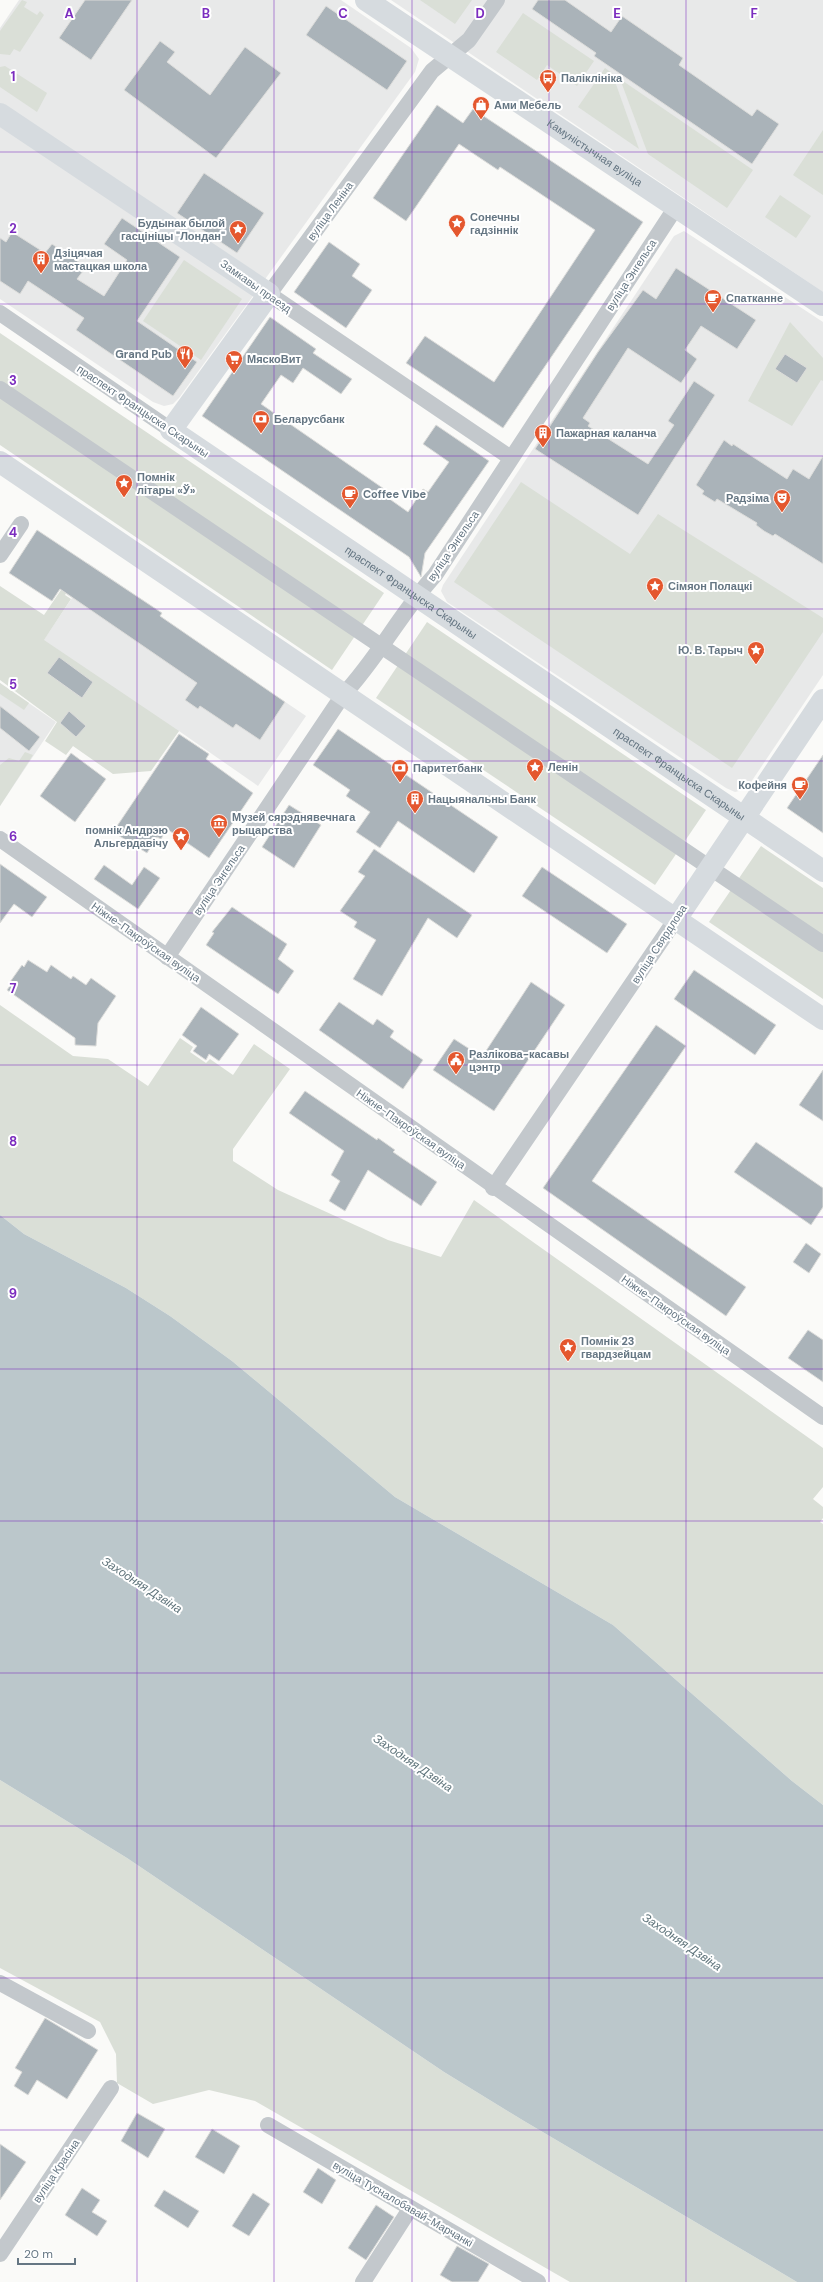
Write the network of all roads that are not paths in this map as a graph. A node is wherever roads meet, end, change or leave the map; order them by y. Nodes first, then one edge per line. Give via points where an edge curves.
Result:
1 (366, 0) edge
2 (498, 0) edge
3 (449, 57) junction
4 (0, 114) edge
5 (676, 207) junction
6 (269, 294) junction
7 (823, 305) edge
8 (0, 313) edge
9 (0, 389) edge
10 (171, 430) junction
11 (511, 458) junction
12 (0, 462) edge
13 (21, 524) dead end
14 (0, 555) edge
15 (415, 597) junction
16 (382, 646) junction
17 (343, 695) junction
18 (823, 700) edge
19 (744, 817) junction
20 (0, 839) edge
21 (709, 868) junction
22 (823, 870) edge
23 (676, 919) junction
24 (823, 944) edge
25 (167, 957) junction
26 (823, 1019) edge
27 (493, 1188) junction
28 (823, 1417) edge
29 (0, 1983) edge
30 (88, 2031) dead end
31 (111, 2088) dead end
32 (268, 2126) dead end
33 (410, 2210) junction
34 (0, 2254) edge
35 (363, 2282) edge
36 (538, 2282) edge

1 - 3 street, Камуністычная вуліца
2 - 3 street, вуліца Леніна via 469,40
3 - 5 street, Камуністычная вуліца
3 - 6 street, вуліца Леніна via 432,72
4 - 6 street, Замкавы праезд
5 - 7 street, Камуністычная вуліца
5 - 11 street, вуліца Энгельса
6 - 10 street, вуліца Леніна
6 - 11 street, Замкавы праезд
8 - 10 street, праспект Францыска Скарыны
9 - 16 street
10 - 15 street, праспект Францыска Скарыны
11 - 15 street, вуліца Энгельса via 435,575
12 - 17 street
13 - 14 street
15 - 16 street, вуліца Энгельса
15 - 19 street, праспект Францыска Скарыны
16 - 17 street, вуліца Энгельса
16 - 21 street
17 - 23 street
17 - 25 street, вуліца Энгельса
18 - 19 street, вуліца Свярдлова
19 - 21 street, вуліца Свярдлова
19 - 22 street, праспект Францыска Скарыны
20 - 25 street, Ніжне-Пакроўская вуліца
21 - 23 street, вуліца Свярдлова
21 - 24 street
23 - 26 street
23 - 27 street, вуліца Свярдлова
25 - 27 street, Ніжне-Пакроўская вуліца
27 - 28 street, Ніжне-Пакроўская вуліца
29 - 30 street
31 - 34 street, вуліца Красіна
32 - 33 street, вуліца Тусналобавай-Марчанкі
33 - 35 street
33 - 36 street, вуліца Тусналобавай-Марчанкі

